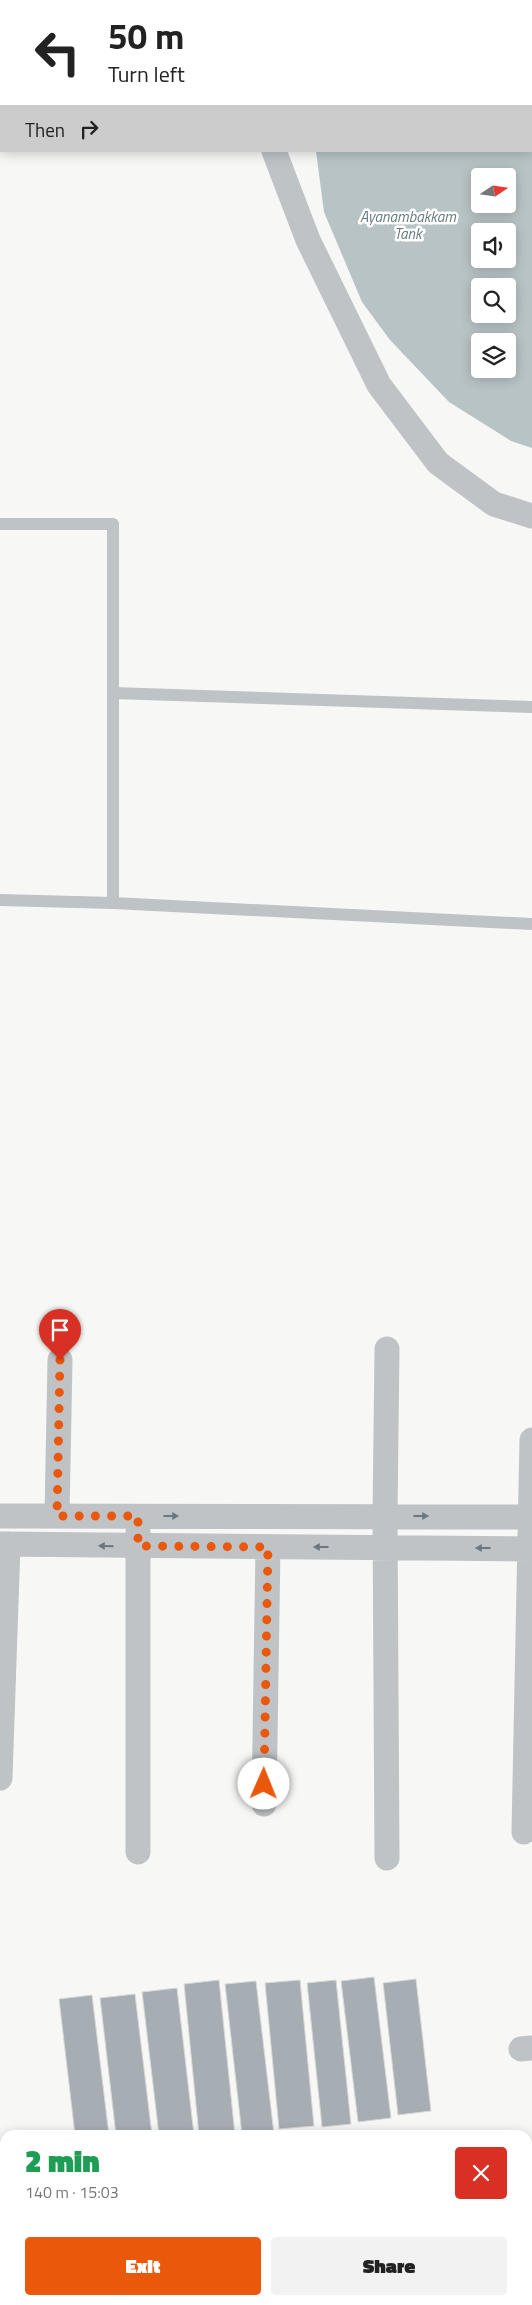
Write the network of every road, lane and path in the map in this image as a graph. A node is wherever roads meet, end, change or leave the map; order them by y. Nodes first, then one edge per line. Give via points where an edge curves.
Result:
1 (274, 152) edge
2 (532, 516) edge
3 (0, 524) edge
4 (113, 693) junction
5 (532, 707) edge
6 (0, 900) edge
7 (113, 903) junction
8 (532, 924) edge
9 (387, 1349) dead end
10 (60, 1360) dead end
11 (532, 1440) edge
12 (0, 1516) edge
13 (57, 1516) junction
14 (138, 1516) junction
15 (385, 1516) junction
16 (531, 1517) edge
17 (4, 1544) edge
18 (138, 1546) junction
19 (268, 1547) junction
20 (385, 1548) junction
21 (531, 1549) edge
22 (0, 1778) edge
23 (264, 1804) dead end
24 (524, 1832) dead end
25 (138, 1852) dead end
26 (387, 1858) dead end

1 - 2 street via 308,240 379,385 438,464 494,504
3 - 4 lane via 113,524
4 - 5 lane
4 - 7 lane
6 - 7 lane
7 - 8 lane
9 - 15 street
10 - 13 street
11 - 16 street
12 - 13 street
13 - 14 street
14 -> 15 street
14 - 18 street
15 -> 16 street
15 - 20 street
16 - 21 street
18 -> 17 street
17 - 22 street
18 - 19 street
18 - 25 street
20 -> 19 street
19 - 23 street
21 -> 20 street
20 - 26 street
21 - 24 street

